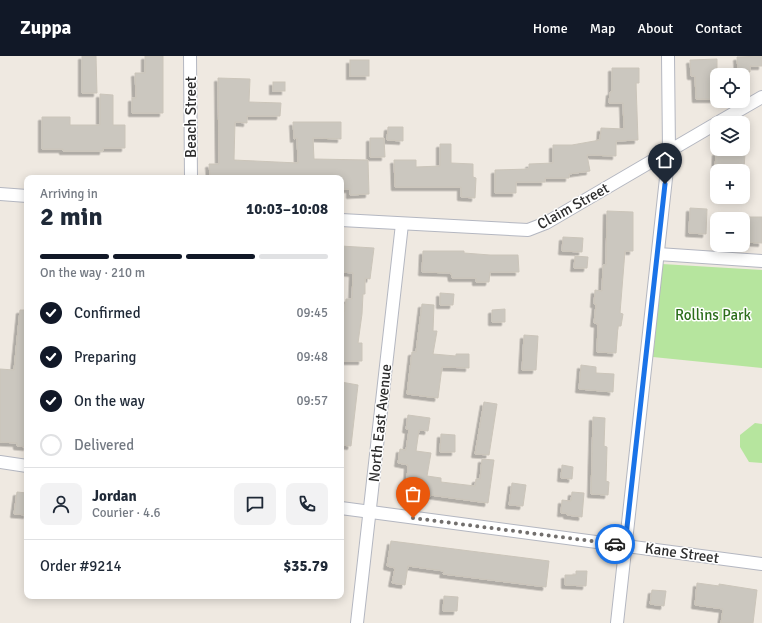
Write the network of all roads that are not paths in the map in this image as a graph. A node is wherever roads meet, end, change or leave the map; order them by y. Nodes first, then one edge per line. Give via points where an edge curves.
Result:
1 (190, 56) edge
2 (668, 56) edge
3 (762, 97) edge
4 (729, 116) edge
5 (710, 127) edge
6 (669, 151) junction
7 (191, 175) edge
8 (0, 194) edge
9 (24, 196) edge
10 (344, 220) edge
11 (402, 224) junction
12 (658, 254) junction
13 (762, 261) edge
14 (0, 462) edge
15 (24, 466) edge
16 (344, 508) edge
17 (370, 512) junction
18 (625, 545) junction
19 (762, 564) edge
20 (357, 623) edge
21 (616, 623) edge

1 - 7 street, Beach Street
2 - 6 street
3 - 4 street, Claim Street
5 - 6 street, Claim Street
6 - 11 street, Claim Street via 546,223 528,230
6 - 12 street
8 - 9 street
10 - 11 street, Claim Street
11 - 17 street, North East Avenue
12 - 13 street
12 - 18 street
14 - 15 street
16 - 17 street, Kane Street
17 - 18 street, Kane Street
17 - 20 street, North East Avenue
18 - 19 street, Kane Street
18 - 21 street

